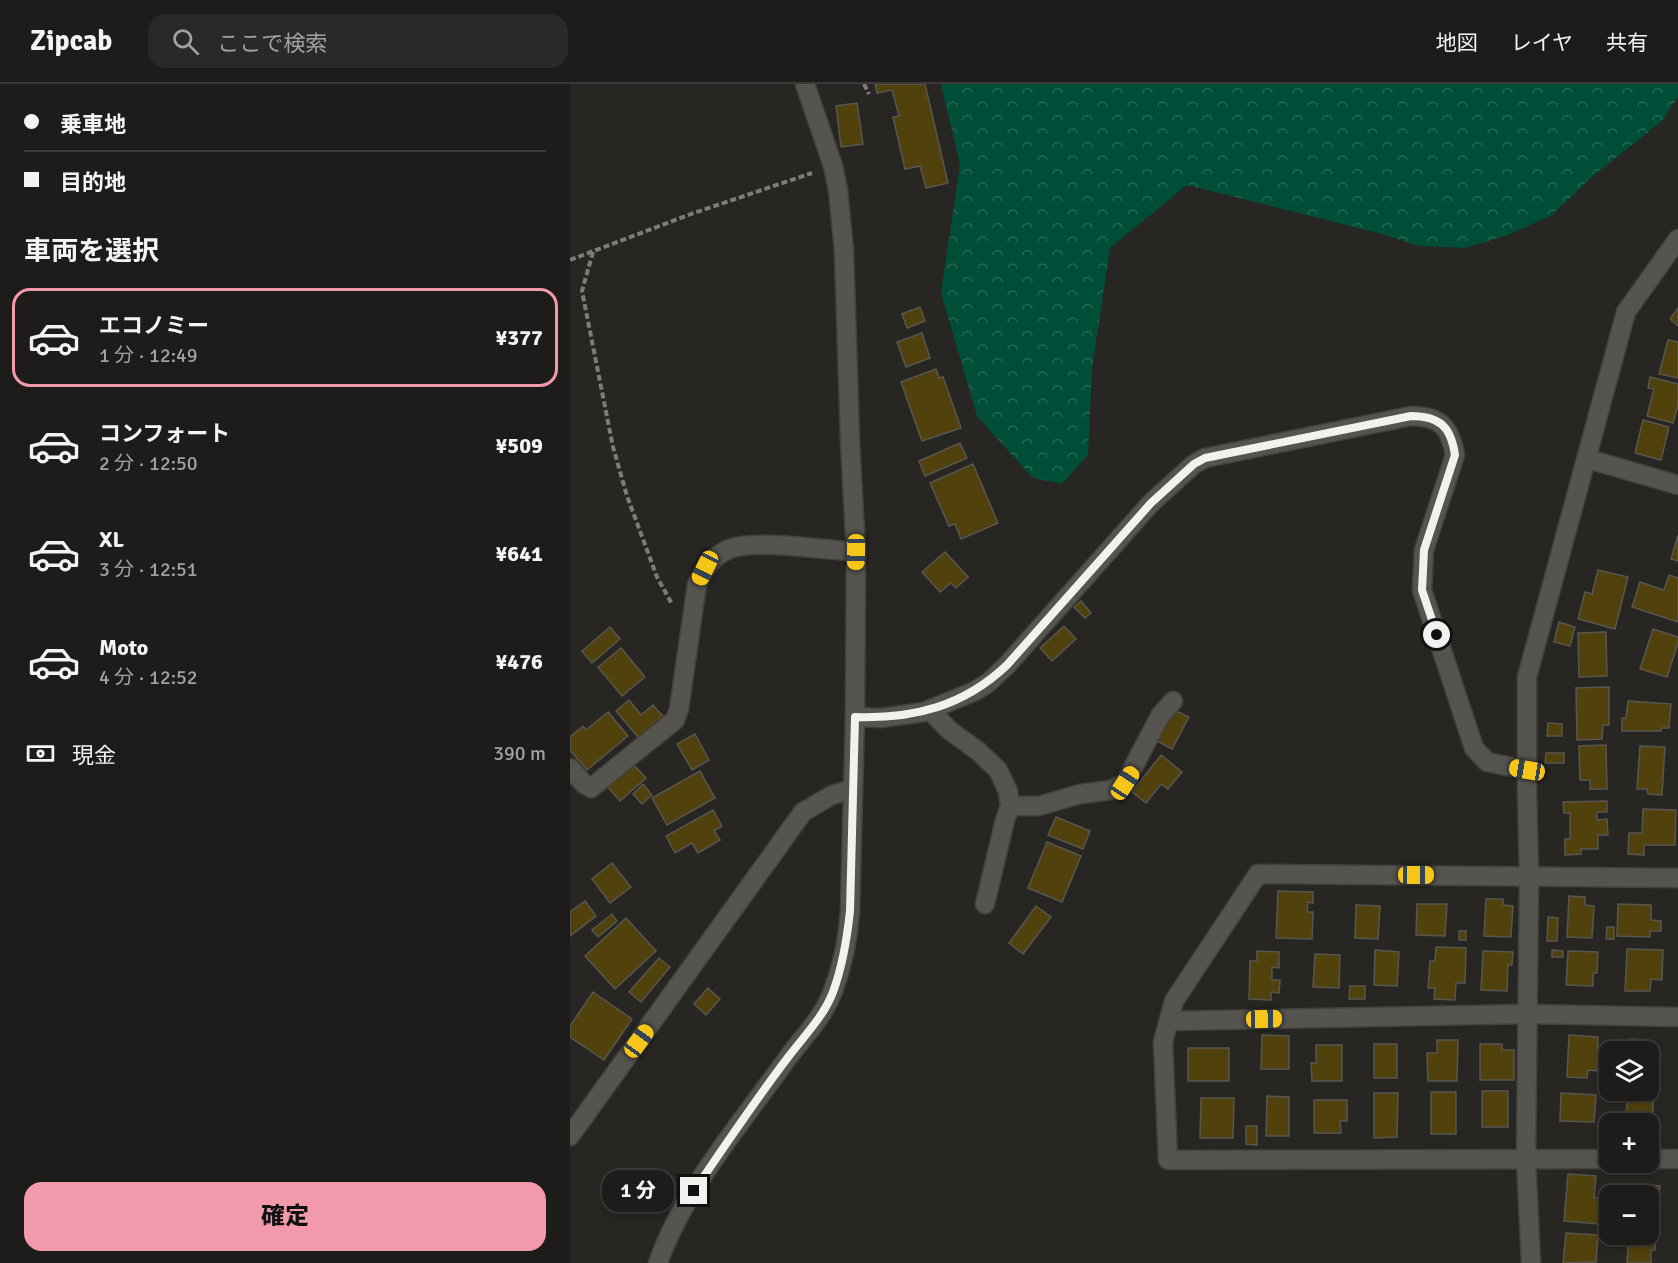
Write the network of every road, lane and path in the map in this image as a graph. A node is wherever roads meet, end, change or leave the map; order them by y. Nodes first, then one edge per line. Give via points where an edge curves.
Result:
1 (805, 84) edge
2 (864, 84) edge
3 (869, 94) dead end
4 (833, 166) junction
5 (1678, 238) edge
6 (593, 252) junction
7 (570, 261) edge
8 (1588, 459) junction
9 (1678, 485) edge
10 (856, 552) junction
11 (691, 625) junction
12 (1173, 701) dead end
13 (930, 710) junction
14 (855, 717) junction
15 (570, 768) edge
16 (1527, 770) junction
17 (852, 789) junction
18 (1010, 806) junction
19 (1529, 876) junction
20 (1678, 879) edge
21 (986, 904) dead end
22 (1528, 1014) junction
23 (1678, 1017) edge
24 (1169, 1021) junction
25 (570, 1136) edge
26 (1526, 1159) junction
27 (1599, 1159) edge
28 (1659, 1159) edge
29 (1678, 1159) edge
30 (658, 1263) edge
31 (1532, 1263) edge

1 - 4 street
2 - 3 path
4 - 6 path
4 - 10 street via 844,251
5 - 8 street via 1626,312
6 - 7 path
6 - 11 path via 582,291 613,447 657,577 675,609
8 - 9 street
8 - 16 street via 1527,677
10 - 11 street via 748,544 727,550 705,568 697,584
10 - 14 street
11 - 15 street via 675,720 591,788
12 - 18 street via 1160,716 1125,783 1111,790 1039,806
13 - 14 street via 880,718
13 - 16 street via 975,691 1007,665 1151,503 1194,464 1205,458 1411,416 1429,416 1453,439 1455,455 1424,550 1422,590 1474,748 1487,762
13 - 18 street via 998,770
14 - 17 street
16 - 19 street
17 - 25 street via 832,795 803,812
17 - 30 street via 850,911 847,943 833,992 811,1030 789,1055 694,1191
18 - 21 street
19 - 20 street
19 - 22 street
19 - 24 street via 1258,874 1174,1001
22 - 23 street
22 - 24 street
22 - 26 street
24 - 26 street via 1163,1042 1168,1160
26 - 27 street
26 - 31 street
28 - 29 street

